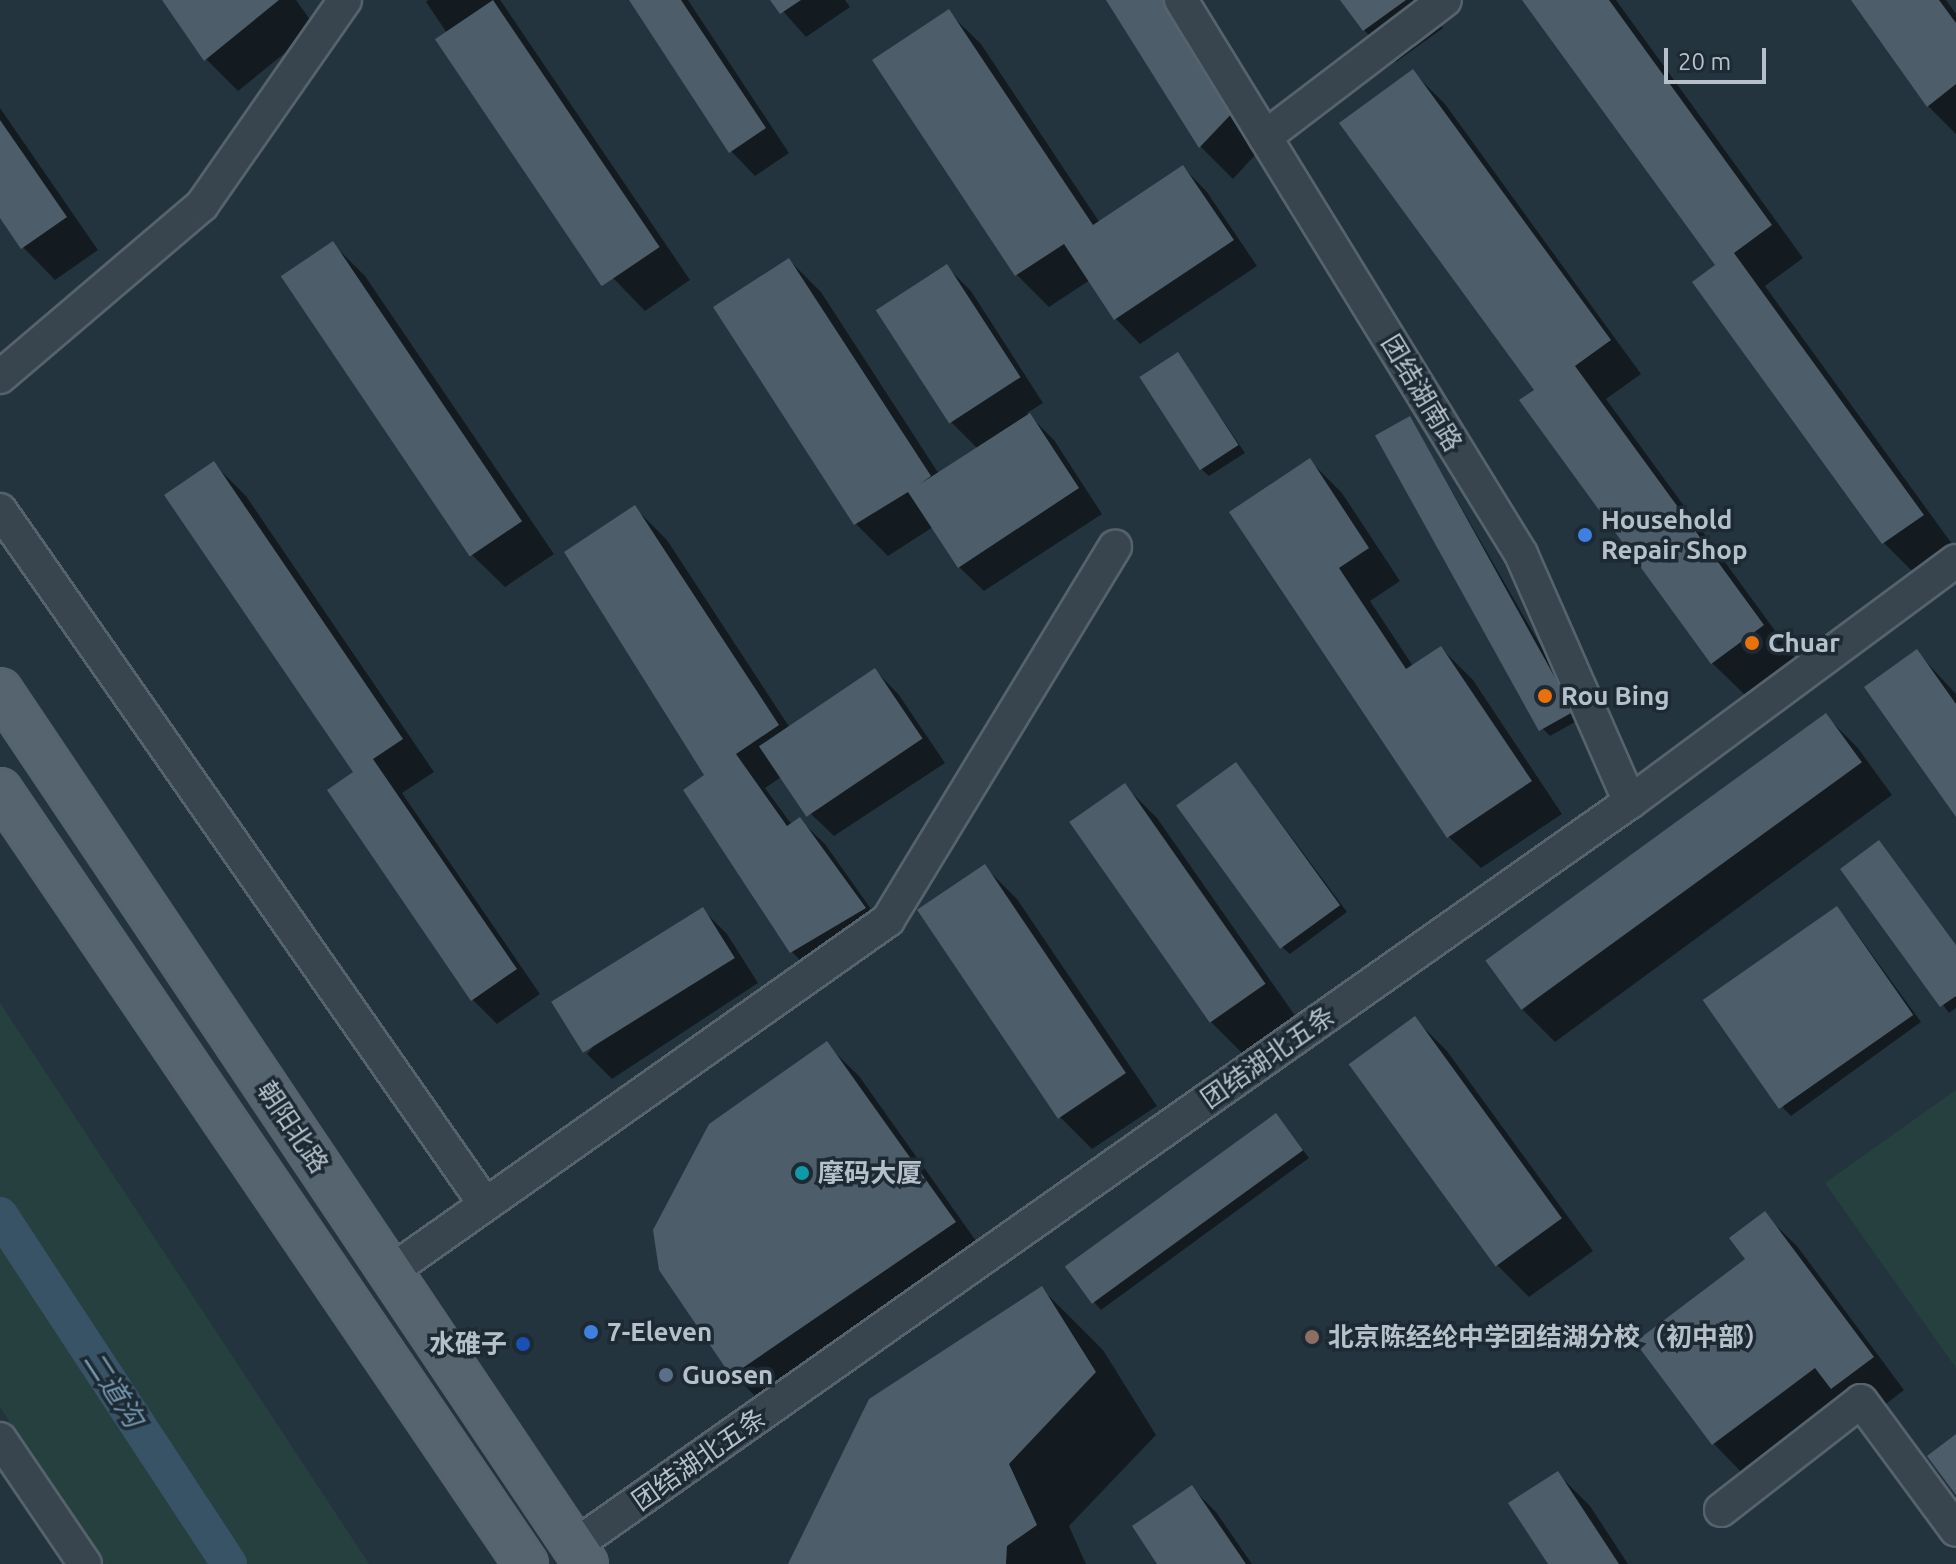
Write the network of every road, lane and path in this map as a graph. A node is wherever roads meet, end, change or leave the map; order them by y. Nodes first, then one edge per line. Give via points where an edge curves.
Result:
1 (345, 0) edge
2 (1181, 0) edge
3 (1445, 0) edge
4 (1265, 137) junction
5 (0, 377) edge
6 (0, 510) edge
7 (1115, 546) dead end
8 (1956, 561) edge
9 (0, 690) edge
10 (0, 790) edge
11 (1630, 802) junction
12 (485, 1204) junction
13 (390, 1272) junction
14 (0, 1439) edge
15 (1721, 1510) dead end
16 (1956, 1530) edge
17 (580, 1555) edge
18 (85, 1564) edge
19 (526, 1564) edge

1 - 5 street via 202,205
2 - 4 street, 团结湖南路
3 - 4 street
4 - 11 street, 团结湖南路 via 1521,554
6 - 12 street
7 - 12 street via 888,920
8 - 11 street, 团结湖北五条
9 - 13 main road, 朝阳北路
10 - 19 main road, 朝阳北路
11 - 17 street, 团结湖北五条
12 - 13 street
13 - 17 main road, 朝阳北路
14 - 18 street
15 - 16 street via 1861,1401

